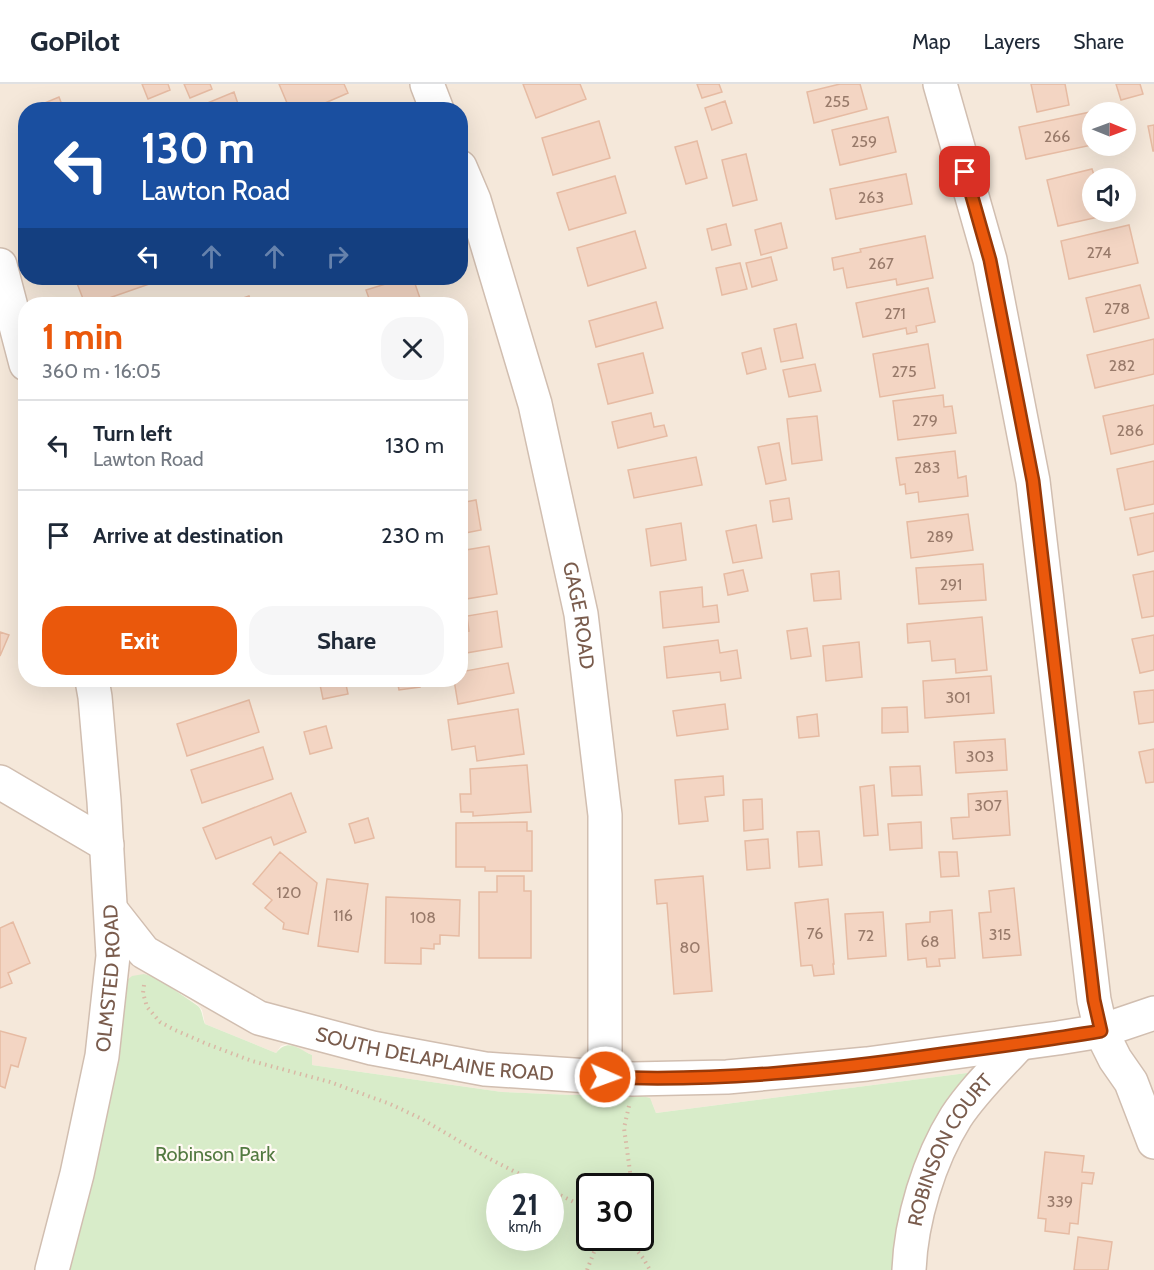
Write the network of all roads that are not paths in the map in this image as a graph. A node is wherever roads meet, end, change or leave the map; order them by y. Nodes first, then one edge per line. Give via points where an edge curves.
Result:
1 (427, 84) edge
2 (940, 84) edge
3 (434, 102) edge
4 (468, 186) edge
5 (0, 265) edge
6 (18, 334) edge
7 (93, 687) edge
8 (0, 782) edge
9 (107, 845) junction
10 (111, 910) junction
11 (1154, 1013) edge
12 (1101, 1031) junction
13 (1019, 1044) junction
14 (619, 1078) junction
15 (1154, 1142) edge
16 (52, 1270) edge
17 (909, 1270) edge

1 - 3 street
2 - 12 street via 990,260 1033,481 1094,1000
4 - 14 street, GAGE ROAD via 535,404 581,614 606,815
5 - 6 street
7 - 9 street, OLMSTED ROAD
8 - 9 street
9 - 10 street, OLMSTED ROAD
10 - 14 street, SOUTH DELAPLAINE ROAD via 144,952 259,1018 372,1048 485,1069
10 - 16 street, OLMSTED ROAD via 113,956 102,1056
11 - 12 street, SOUTH DELAPLAINE ROAD
12 - 13 street, SOUTH DELAPLAINE ROAD
12 - 15 street via 1131,1082
13 - 14 street, SOUTH DELAPLAINE ROAD via 867,1065 727,1077
13 - 17 street, ROBINSON COURT via 957,1116 943,1141 922,1197

